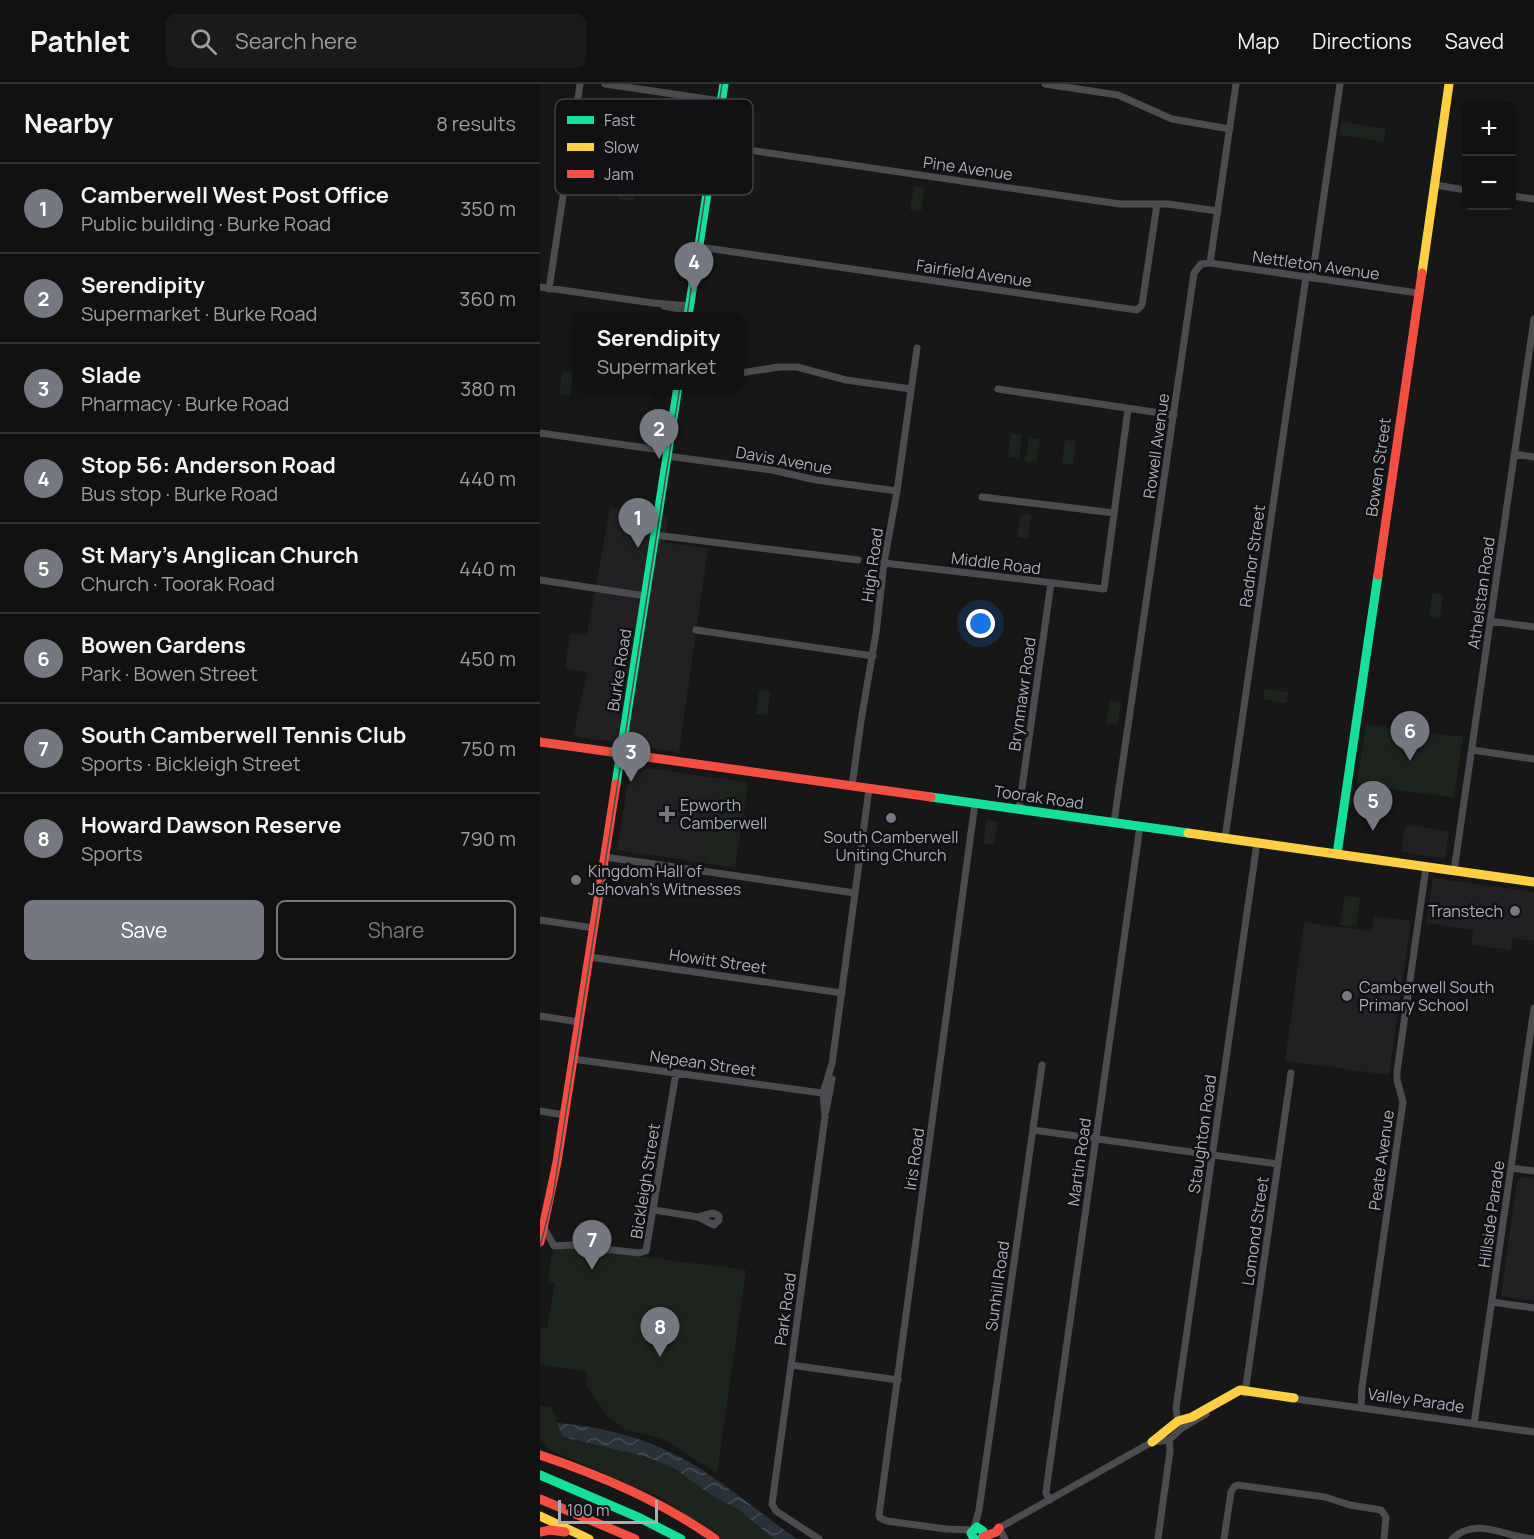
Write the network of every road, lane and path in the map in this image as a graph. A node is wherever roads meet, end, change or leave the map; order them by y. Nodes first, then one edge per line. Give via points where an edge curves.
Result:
1 (580, 84) edge
2 (605, 84) edge
3 (724, 84) edge
4 (1045, 84) edge
5 (1236, 84) edge
6 (1340, 84) edge
7 (1449, 84) edge
8 (578, 99) edge
9 (714, 99) edge
10 (721, 99) edge
11 (1230, 129) junction
12 (753, 151) edge
13 (1434, 185) junction
14 (1462, 189) edge
15 (563, 195) edge
16 (707, 195) edge
17 (1516, 197) edge
18 (1534, 199) edge
19 (1157, 204) junction
20 (1218, 211) junction
21 (699, 247) junction
22 (1210, 263) junction
23 (1309, 278) junction
24 (540, 287) edge
25 (549, 289) junction
26 (1418, 293) junction
27 (689, 311) edge
28 (1534, 319) edge
29 (917, 348) dead end
30 (744, 371) edge
31 (911, 389) junction
32 (998, 389) dead end
33 (677, 390) edge
34 (1128, 408) junction
35 (1174, 415) junction
36 (540, 433) edge
37 (668, 454) junction
38 (1514, 454) junction
39 (1534, 457) edge
40 (897, 491) junction
41 (982, 497) dead end
42 (1114, 513) junction
43 (655, 535) junction
44 (858, 560) dead end
45 (884, 563) junction
46 (540, 580) edge
47 (1051, 583) junction
48 (646, 596) junction
49 (1490, 621) junction
50 (1534, 627) edge
51 (696, 630) dead end
52 (873, 656) junction
53 (540, 742) edge
54 (1472, 750) junction
55 (622, 754) junction
56 (1534, 759) edge
57 (852, 786) junction
58 (869, 789) junction
59 (975, 803) junction
60 (1019, 809) junction
61 (1114, 822) junction
62 (1140, 826) junction
63 (1225, 838) junction
64 (1257, 843) junction
65 (1337, 854) junction
66 (605, 857) junction
67 (1426, 867) junction
68 (1454, 871) junction
69 (1534, 882) edge
70 (855, 893) junction
71 (540, 920) edge
72 (594, 928) junction
73 (590, 957) junction
74 (842, 993) junction
75 (1534, 1008) edge
76 (540, 1016) edge
77 (579, 1022) junction
78 (573, 1059) junction
79 (1042, 1065) dead end
80 (676, 1072) junction
81 (1291, 1073) dead end
82 (826, 1093) junction
83 (540, 1111) edge
84 (564, 1115) junction
85 (1033, 1130) junction
86 (1096, 1139) junction
87 (1212, 1155) junction
88 (1278, 1164) junction
89 (1511, 1168) junction
90 (1534, 1172) edge
91 (654, 1210) junction
92 (698, 1216) dead end
93 (544, 1228) junction
94 (540, 1242) edge
95 (1492, 1302) junction
96 (1534, 1308) edge
97 (791, 1365) junction
98 (898, 1380) junction
99 (1245, 1391) junction
100 (1294, 1398) joint
101 (1359, 1407) junction
102 (1180, 1424) junction
103 (1474, 1424) junction
104 (1534, 1432) edge
105 (1169, 1440) junction
106 (1152, 1442) junction
107 (540, 1450) edge
108 (540, 1455) edge
109 (571, 1465) junction
110 (540, 1475) edge
111 (540, 1499) edge
112 (1050, 1500) junction
113 (540, 1516) edge
114 (999, 1528) junction
115 (540, 1532) edge
116 (578, 1534) junction
117 (953, 1534) edge
118 (976, 1534) edge
119 (589, 1539) edge
120 (635, 1539) edge
121 (681, 1539) edge
122 (715, 1539) edge
123 (819, 1539) edge
124 (1005, 1539) edge
125 (1158, 1539) edge
126 (1224, 1539) edge
127 (1384, 1539) edge
128 (1452, 1539) edge
129 (1534, 1539) edge

1 - 8 street
2 - 9 street
3 - 10 main road
4 - 11 street via 1118,95 1176,121
5 - 11 street
6 - 23 street, Radnor Street
7 - 13 main road, Bowen Street
11 - 20 street
12 - 19 street, Pine Avenue via 1120,204
13 - 14 street
13 - 26 main road, Bowen Street
15 - 25 street
16 - 21 main road
17 - 18 street
19 - 20 street, Pine Avenue
19 - 21 street, Fairfield Avenue via 1142,305 1137,310
20 - 22 street
21 - 27 main road
22 - 23 street, Nettleton Avenue
22 - 35 street, Rowell Avenue via 1201,264 1194,273
23 - 26 street, Nettleton Avenue
23 - 63 street, Radnor Street
24 - 25 street
25 - 27 street
26 - 65 main road, Bowen Street
28 - 38 street, Athelstan Road
29 - 31 street, High Road
30 - 31 street via 798,367 846,380
31 - 40 street, High Road
32 - 34 street
33 - 37 main road, Burke Road
34 - 35 street
34 - 42 street
35 - 61 street, Rowell Avenue
36 - 37 street, Davis Avenue
37 - 40 street, Davis Avenue
37 - 43 main road, Burke Road
38 - 39 street
38 - 49 street, Athelstan Road
40 - 45 street, High Road
41 - 42 street
42 - 47 street, Middle Road via 1104,590
43 - 44 street
43 - 48 main road, Burke Road
45 - 47 street, Middle Road
45 - 52 street, High Road
46 - 48 street
47 - 60 street, Brynmawr Road
48 - 55 main road, Burke Road
49 - 50 street
49 - 54 street, Athelstan Road
51 - 52 street
52 - 57 street, High Road
53 - 55 main road, Toorak Road
54 - 56 street
54 - 68 street, Athelstan Road
55 - 57 main road, Toorak Road
55 - 66 main road, Burke Road
57 - 58 main road, Toorak Road
58 - 59 main road, Toorak Road
58 - 70 street, Park Road
59 - 60 main road, Toorak Road
59 - 98 street, Iris Road
60 - 61 main road, Toorak Road
61 - 62 main road, Toorak Road
62 - 63 main road, Toorak Road
62 - 86 street, Martin Road
63 - 64 main road, Toorak Road
64 - 65 main road, Toorak Road
64 - 87 street, Staughton Road
65 - 67 main road, Toorak Road
66 - 70 street
66 - 72 main road, Burke Road
67 - 68 main road, Toorak Road
67 - 101 street, Peate Avenue via 1397,1072 1403,1102
68 - 69 main road, Toorak Road
70 - 74 street, Park Road
71 - 72 street
72 - 73 main road, Burke Road
73 - 74 street, Howitt Street
73 - 77 main road, Burke Road
74 - 82 street, Park Road via 832,1079
75 - 89 street, Hillside Parade
76 - 77 street
77 - 78 main road, Burke Road
78 - 80 street, Nepean Street
78 - 84 main road, Burke Road
79 - 85 street, Sunhill Road
80 - 82 street, Nepean Street
80 - 91 street, Bickleigh Street
81 - 88 street, Lomond Street
82 - 97 street, Park Road via 829,1103
83 - 84 street
84 - 93 main road, Burke Road
85 - 86 street
85 - 118 street, Sunhill Road
86 - 87 street
86 - 112 street, Martin Road via 1047,1484
87 - 88 street
87 - 102 street, Staughton Road via 1176,1408
88 - 99 street, Lomond Street
89 - 90 street
89 - 95 street, Hillside Parade
91 - 92 street
91 - 93 street, Bickleigh Street via 645,1252 554,1246
93 - 94 main road, Burke Road
95 - 96 street
95 - 103 street, Hillside Parade
97 - 98 street
97 - 123 street, Park Road via 772,1504 776,1511
98 - 117 street, Iris Road via 880,1518
99 - 100 main road, Valley Parade
99 - 102 main road
100 - 101 street, Valley Parade
101 - 103 street, Valley Parade
102 - 105 street
102 - 106 main road
103 - 104 street, Valley Parade
105 - 106 street
105 - 125 street
106 - 112 street
107 - 109 main road
108 - 109 main road
109 - 122 main road via 654,1501
110 - 121 main road
111 - 120 main road
112 - 114 street
113 - 116 main road
114 - 118 main road
114 - 124 street
115 - 116 main road
116 - 119 main road
117 - 118 main road
117 - 118 street
126 - 127 street via 1231,1492 1242,1485 1382,1510 1386,1517
128 - 129 street via 1463,1530 1479,1527

